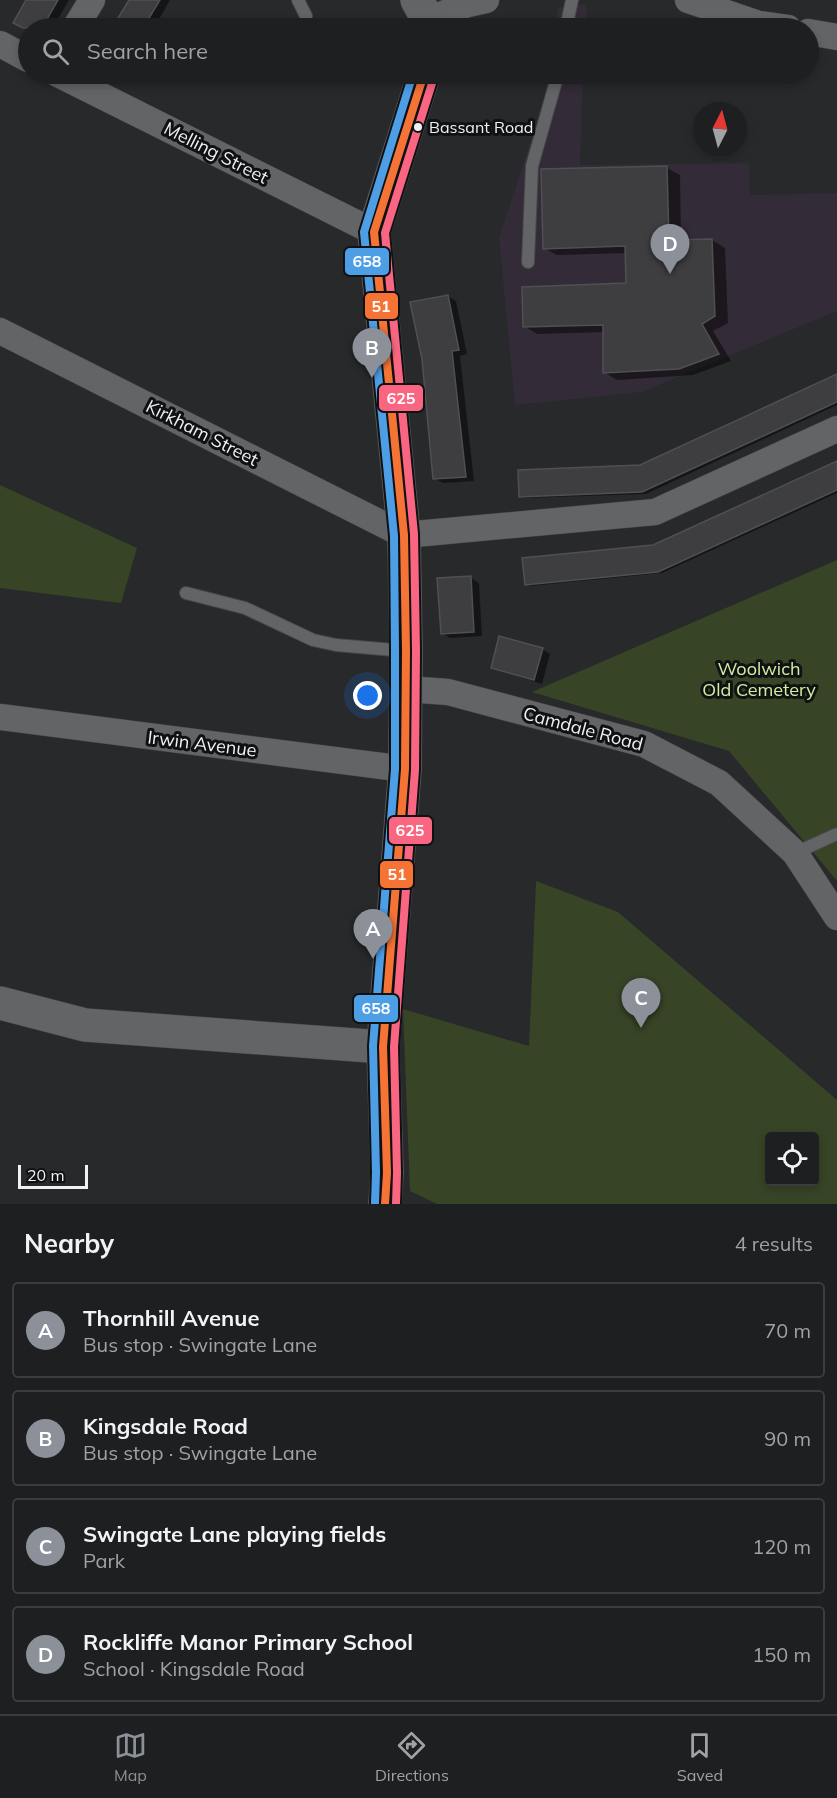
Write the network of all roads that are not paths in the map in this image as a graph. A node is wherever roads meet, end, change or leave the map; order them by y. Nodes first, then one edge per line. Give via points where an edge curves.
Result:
1 (92, 0) edge
2 (298, 0) edge
3 (486, 0) edge
4 (572, 0) edge
5 (688, 0) edge
6 (306, 16) dead end
7 (424, 16) edge
8 (81, 18) edge
9 (568, 18) edge
10 (741, 18) edge
11 (819, 34) edge
12 (837, 37) edge
13 (0, 44) edge
14 (18, 53) edge
15 (78, 84) edge
16 (421, 84) edge
17 (555, 84) edge
18 (374, 232) junction
19 (528, 262) dead end
20 (0, 331) edge
21 (837, 429) edge
22 (404, 535) junction
23 (186, 593) dead end
24 (406, 651) junction
25 (405, 689) junction
26 (0, 717) edge
27 (405, 769) junction
28 (837, 834) edge
29 (795, 853) junction
30 (837, 916) edge
31 (0, 1003) edge
32 (383, 1047) junction
33 (385, 1204) edge

1 - 8 street
2 - 6 lane
3 - 7 street
4 - 9 lane
5 - 10 street
11 - 12 street
13 - 14 street
15 - 18 street, Melling Street
16 - 18 street
17 - 19 lane via 532,166
18 - 22 street
20 - 22 street, Kirkham Street
21 - 22 street via 655,512
22 - 24 street
23 - 24 lane via 245,608 313,640
24 - 25 street
25 - 27 street
25 - 29 street, Camdale Road via 448,692 644,744 719,783
26 - 27 street, Irwin Avenue
27 - 32 street
28 - 29 lane
29 - 30 street, Camdale Road
31 - 32 street via 85,1025
32 - 33 street

